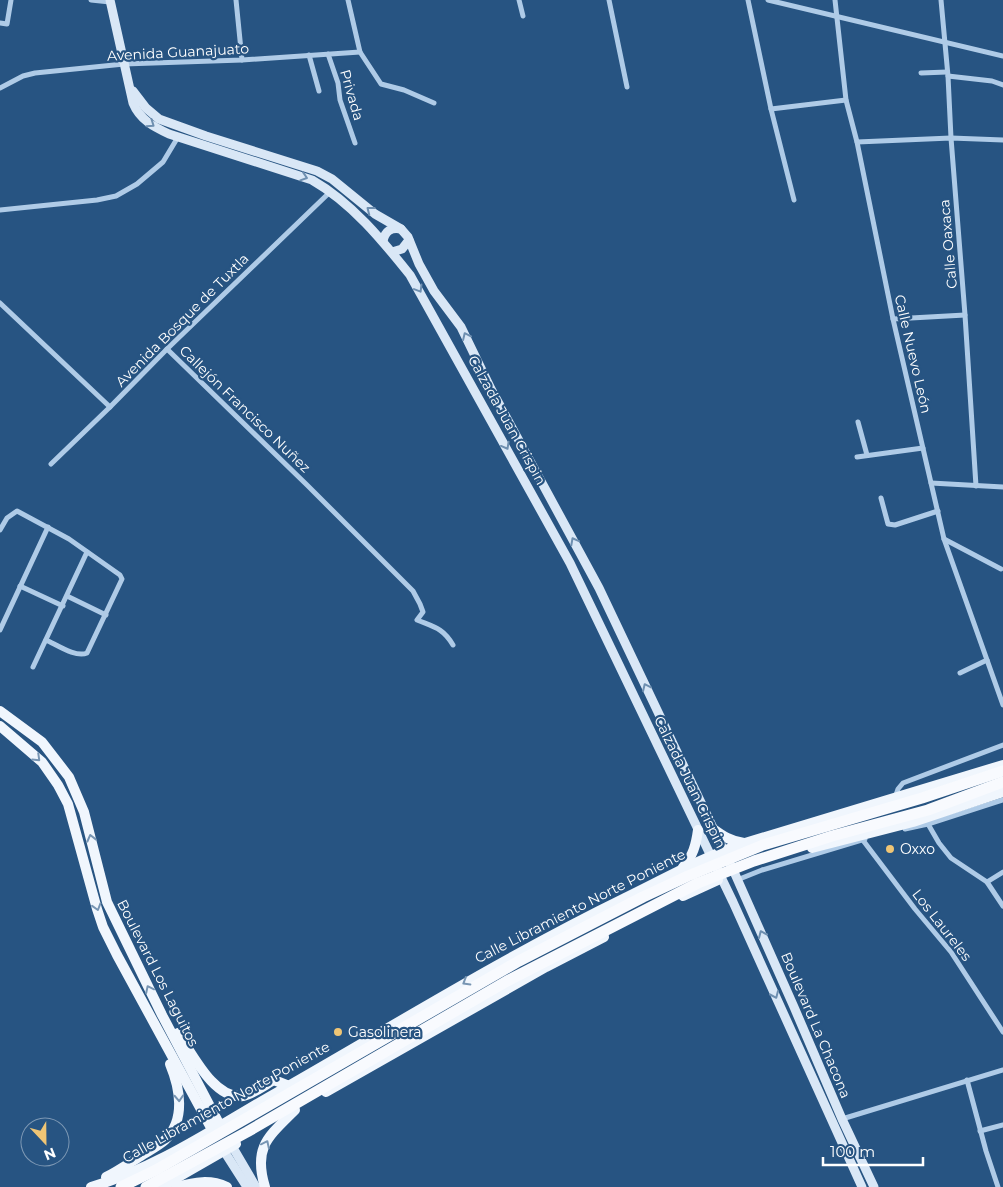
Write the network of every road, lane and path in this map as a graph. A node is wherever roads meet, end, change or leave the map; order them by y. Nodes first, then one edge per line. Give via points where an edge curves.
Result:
1 (11, 0) edge
2 (91, 0) edge
3 (236, 0) edge
4 (348, 0) edge
5 (519, 0) edge
6 (608, 0) edge
7 (748, 0) edge
8 (768, 0) edge
9 (835, 0) edge
10 (941, 0) edge
11 (110, 1) edge
12 (522, 16) dead end
13 (837, 16) junction
14 (0, 23) edge
15 (945, 42) junction
16 (360, 52) junction
17 (328, 54) junction
18 (309, 55) junction
19 (1003, 56) edge
20 (242, 60) junction
21 (124, 64) junction
22 (921, 73) dead end
23 (948, 74) junction
24 (129, 83) junction
25 (1003, 85) edge
26 (627, 87) dead end
27 (0, 88) edge
28 (319, 91) dead end
29 (846, 100) junction
30 (434, 103) dead end
31 (772, 110) junction
32 (178, 137) junction
33 (951, 138) junction
34 (1003, 140) edge
35 (857, 142) junction
36 (355, 143) dead end
37 (330, 192) junction
38 (794, 200) dead end
39 (0, 210) edge
40 (401, 229) junction
41 (409, 240) junction
42 (383, 241) junction
43 (392, 252) junction
44 (0, 303) edge
45 (965, 315) junction
46 (893, 319) junction
47 (167, 349) junction
48 (110, 407) junction
49 (858, 422) dead end
50 (923, 448) junction
51 (867, 455) junction
52 (857, 457) dead end
53 (51, 464) dead end
54 (931, 483) junction
55 (976, 486) junction
56 (1003, 487) edge
57 (881, 498) dead end
58 (938, 511) junction
59 (2, 522) edge
60 (48, 527) junction
61 (0, 530) edge
62 (944, 539) junction
63 (87, 552) junction
64 (1001, 569) dead end
65 (20, 586) junction
66 (68, 596) junction
67 (63, 606) junction
68 (106, 615) junction
69 (0, 630) edge
70 (46, 640) junction
71 (452, 645) dead end
72 (987, 660) junction
73 (34, 667) dead end
74 (960, 673) dead end
75 (1003, 705) edge
76 (0, 711) edge
77 (0, 726) edge
78 (1003, 745) edge
79 (1003, 765) edge
80 (1003, 771) edge
81 (1003, 782) edge
82 (994, 788) edge
83 (894, 798) junction
84 (1003, 800) edge
85 (928, 824) junction
86 (712, 828) junction
87 (698, 830) junction
88 (861, 837) junction
89 (745, 844) junction
90 (723, 850) junction
91 (710, 856) junction
92 (678, 872) junction
93 (1003, 872) edge
94 (736, 877) junction
95 (722, 879) junction
96 (987, 882) junction
97 (733, 902) joint
98 (1003, 906) edge
99 (162, 1015) junction
100 (151, 1019) junction
101 (1003, 1020) edge
102 (997, 1022) junction
103 (1003, 1032) edge
104 (1003, 1070) edge
105 (966, 1080) junction
106 (289, 1086) junction
107 (294, 1110) junction
108 (838, 1110) junction
109 (828, 1114) junction
110 (842, 1120) junction
111 (1003, 1125) edge
112 (216, 1127) junction
113 (980, 1131) junction
114 (228, 1148) junction
115 (92, 1187) edge
116 (121, 1187) edge
117 (146, 1187) edge
118 (161, 1187) edge
119 (176, 1187) edge
120 (227, 1187) edge
121 (247, 1187) edge
122 (256, 1187) edge
123 (265, 1187) edge
124 (862, 1187) edge
125 (874, 1187) edge
126 (998, 1187) edge

1 - 14 street via 7,24
2 - 11 street
3 - 20 street
4 - 16 street
5 - 12 street
6 - 26 street
7 - 31 street
8 - 13 street
9 - 13 street, Calle Nuevo León
10 - 15 street, Calle Oaxaca
11 - 21 main road, Calzada Juan Crispin
13 - 15 street
13 - 29 street, Calle Nuevo León
15 - 19 street
15 - 23 street, Calle Oaxaca
16 - 17 street, Avenida Guanajuato
16 - 30 street via 381,84
17 - 18 street, Avenida Guanajuato
17 - 36 street, Privada
18 - 20 street, Avenida Guanajuato
18 - 28 street
20 - 21 street, Avenida Guanajuato
21 - 24 main road, Calzada Juan Crispin
21 - 27 street, Avenida Guanajuato via 35,73
22 - 23 street
23 - 25 street via 992,80
23 - 33 street, Calle Oaxaca
24 -> 32 main road, Calzada Juan Crispin via 137,112 151,126
40 -> 24 main road, Calzada Juan Crispin via 375,214 332,179 317,172 159,118 137,98
29 - 31 street
29 - 35 street, Calle Nuevo León
31 - 38 street
32 -> 37 main road, Calzada Juan Crispin via 312,180
32 - 39 street via 163,162 137,184 116,196
33 - 34 street
33 - 35 street
33 - 45 street, Calle Oaxaca
35 - 46 street, Calle Nuevo León
37 - 42 main road, Calzada Juan Crispin
37 - 47 street, Avenida Bosque de Tuxtla
40 - 41 main road, Calzada Juan Crispin
40 - 42 main road via 389,230
41 - 43 main road
86 -> 41 main road, Calzada Juan Crispin via 599,588 491,389 461,326 434,291
42 - 43 main road, Calzada Juan Crispin
43 -> 87 main road, Calzada Juan Crispin via 423,297 570,563
44 - 48 street
45 - 46 street
45 - 55 street, Calle Oaxaca
46 - 50 street, Calle Nuevo León
47 - 48 street, Avenida Bosque de Tuxtla
47 - 71 street, Callejón Francisco Nuñez via 413,591 423,612 417,620 440,629
48 - 53 street, Avenida Bosque de Tuxtla
49 - 51 street
50 - 51 street
50 - 54 street, Calle Nuevo León
51 - 52 street
54 - 55 street
54 - 58 street, Calle Nuevo León
55 - 56 street
57 - 58 street via 888,524 895,525
58 - 62 street, Calle Nuevo León
59 - 60 street via 17,511
59 - 61 street
60 - 63 street
60 - 65 street
62 - 64 street
62 - 72 street, Calle Nuevo León
63 - 66 street
63 - 68 street via 122,579
65 - 67 street
65 - 69 street
66 - 67 street
66 - 68 street
67 - 70 street
68 - 70 street via 85,655
70 - 73 street
72 - 74 street
72 - 75 street, Calle Nuevo León
99 -> 76 main road, Boulevard Los Laguitos via 107,902 84,812 69,777 42,742
77 -> 100 main road, Boulevard Los Laguitos via 42,762 68,804 103,927
78 - 83 street via 903,783
79 - 83 main road, Calle Libramiento Norte Poniente
80 - 82 highway, Calle Libramiento Norte Poniente
81 - 82 highway, Calle Libramiento Norte Poniente
82 - 88 main road, Calle Libramiento Norte Poniente via 913,822
82 - 116 highway, Calle Libramiento Norte Poniente via 922,798 763,846 688,876 519,961 269,1106
82 - 117 highway, Calle Libramiento Norte Poniente via 787,850 690,888 507,981
83 - 89 main road, Calle Libramiento Norte Poniente
84 - 85 street
85 - 88 street
85 - 96 street via 951,858
86 - 89 main road via 733,842
86 - 90 main road, Calzada Juan Crispin
87 - 91 main road, Calzada Juan Crispin
87 - 92 main road via 693,853
88 - 94 main road, Calle Libramiento Norte Poniente via 767,861
88 - 102 street, Los Laureles via 951,952
89 - 90 main road, Calle Libramiento Norte Poniente
90 - 91 main road, Calle Libramiento Norte Poniente
90 - 94 main road, Calzada Juan Crispin
91 - 92 main road, Calle Libramiento Norte Poniente
91 - 95 main road, Calzada Juan Crispin
92 -> 106 main road, Calle Libramiento Norte Poniente via 508,958
93 - 96 street
94 - 95 main road, Calle Libramiento Norte Poniente
108 -> 94 main road, Boulevard La Chacona
95 - 97 main road, Calzada Juan Crispin
95 - 107 main road, Calle Libramiento Norte Poniente via 682,896 546,967
96 - 98 street
97 -> 109 main road, Boulevard La Chacona
99 - 106 main road via 174,1026 213,1084 224,1092 242,1096 274,1080
99 - 112 main road, Boulevard Los Laguitos
100 - 112 main road, Boulevard Los Laguitos
100 -> 115 main road via 175,1075 178,1115 173,1128 157,1146
101 - 102 street
102 - 103 street, Los Laureles
104 - 105 street
105 - 110 street
105 - 113 street
106 - 112 main road, Calle Libramiento Norte Poniente
107 - 114 main road, Calle Libramiento Norte Poniente
123 -> 107 main road via 260,1166 263,1148
108 - 109 main road
108 - 110 main road, Boulevard La Chacona
109 - 124 main road, Boulevard La Chacona
110 - 125 main road, Boulevard La Chacona
111 - 113 street
112 - 114 main road
112 - 115 main road, Calle Libramiento Norte Poniente via 149,1165
113 - 126 street
114 - 118 main road, Calle Libramiento Norte Poniente
114 - 121 main road
114 - 122 main road
119 - 120 main road via 208,1181

